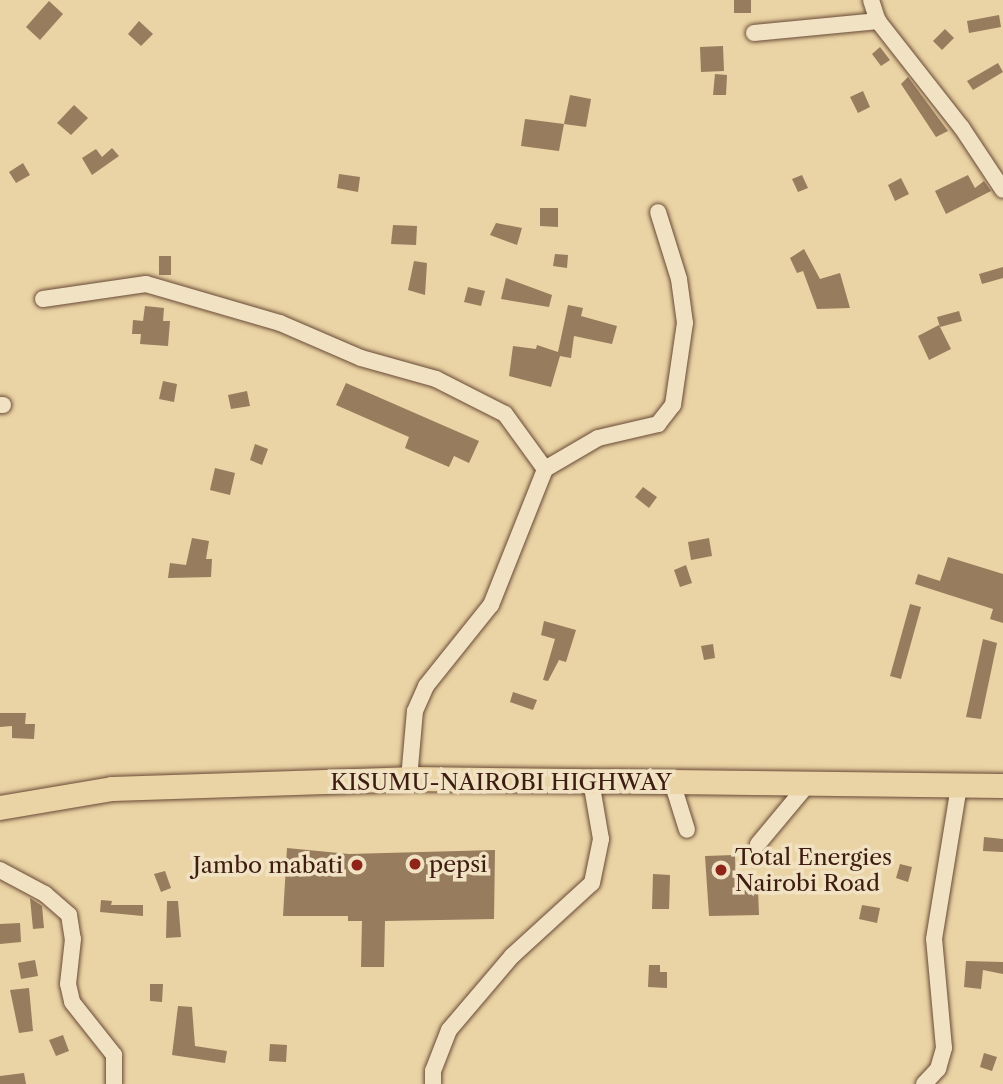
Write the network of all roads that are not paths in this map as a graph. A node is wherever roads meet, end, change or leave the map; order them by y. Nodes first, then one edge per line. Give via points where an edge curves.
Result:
1 (871, 0) edge
2 (878, 21) junction
3 (754, 33) dead end
4 (1003, 190) edge
5 (658, 212) dead end
6 (43, 299) dead end
7 (545, 469) junction
8 (409, 779) junction
9 (592, 781) junction
10 (672, 782) junction
11 (808, 784) junction
12 (959, 786) junction
13 (1003, 786) edge
14 (0, 807) edge
15 (687, 830) dead end
16 (758, 844) dead end
17 (0, 870) edge
18 (942, 1077) edge
19 (430, 1080) edge
20 (114, 1084) edge
21 (924, 1084) edge

1 - 2 street
2 - 3 street
2 - 4 street via 962,128
5 - 7 street via 679,278 685,323 673,405 658,424 598,438
6 - 7 street via 146,284 280,323 361,358 436,379 505,414
7 - 8 street via 491,605 426,686 415,711
8 - 9 highway, KISUMU-NAIROBI HIGHWAY
8 - 14 highway, KISUMU-NAIROBI HIGHWAY via 149,787
9 - 10 highway, KISUMU-NAIROBI HIGHWAY
9 - 19 street via 601,847 592,883 479,993 449,1030
10 - 11 highway, KISUMU-NAIROBI HIGHWAY
10 - 15 street
11 - 12 highway, KISUMU-NAIROBI HIGHWAY
11 - 16 street
12 - 13 highway, KISUMU-NAIROBI HIGHWAY
12 - 18 street via 934,939 933,960 945,1024
17 - 20 street via 45,894 69,915 72,1002 114,1055
18 - 21 street

